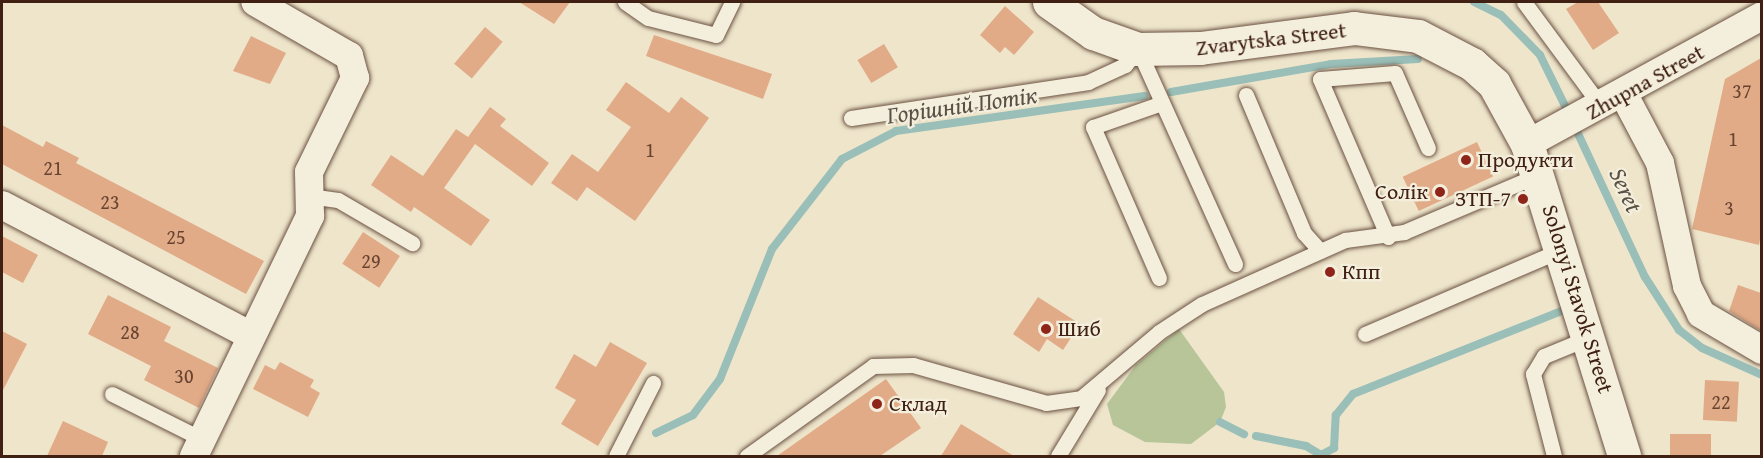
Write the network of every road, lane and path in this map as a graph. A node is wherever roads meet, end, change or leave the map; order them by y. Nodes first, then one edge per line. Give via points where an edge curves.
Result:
1 (255, 2) edge
2 (625, 2) edge
3 (732, 2) edge
4 (1049, 2) edge
5 (1524, 2) edge
6 (1761, 16) edge
7 (1138, 49) junction
8 (1246, 95) dead end
9 (1162, 103) junction
10 (1605, 105) junction
11 (851, 118) dead end
12 (1527, 144) junction
13 (1428, 148) dead end
14 (1539, 174) junction
15 (309, 196) junction
16 (2, 205) edge
17 (1388, 237) junction
18 (412, 243) dead end
19 (1563, 249) junction
20 (1320, 251) junction
21 (1235, 264) dead end
22 (1159, 278) dead end
23 (1365, 334) dead end
24 (250, 335) junction
25 (1590, 337) junction
26 (1761, 350) edge
27 (653, 383) dead end
28 (1099, 388) junction
29 (112, 394) dead end
30 (198, 448) edge
31 (616, 456) edge
32 (747, 456) edge
33 (1058, 456) edge
34 (1554, 456) edge
35 (1624, 456) edge

1 - 15 street via 349,56 355,70 309,172
2 - 3 lane via 648,18 716,35
4 - 7 street, Zvarytska Street via 1094,33
5 - 10 lane
6 - 10 street, Zhupna Street
7 - 9 lane
7 - 11 lane via 1125,65 1088,82
7 - 12 street, Zvarytska Street via 1200,48 1354,28 1418,36 1452,51 1494,84
8 - 20 lane via 1304,233
9 - 21 lane
9 - 22 lane via 1093,127
10 - 12 street, Zhupna Street
10 - 26 street via 1660,163 1687,286 1701,314
12 - 14 street, Solonyi Stavok Street
13 - 17 lane via 1395,74 1320,79
14 - 17 lane
14 - 19 street, Solonyi Stavok Street
15 - 18 lane via 338,201
15 - 24 street via 310,216
16 - 24 street
17 - 20 lane via 1359,237
19 - 23 lane
19 - 25 street, Solonyi Stavok Street
20 - 28 lane via 1177,319
24 - 30 street
25 - 34 lane via 1544,356 1533,374
25 - 35 street, Solonyi Stavok Street
27 - 31 lane
28 - 32 lane via 1064,404 1046,403 913,365 873,366
28 - 33 lane
29 - 30 lane

